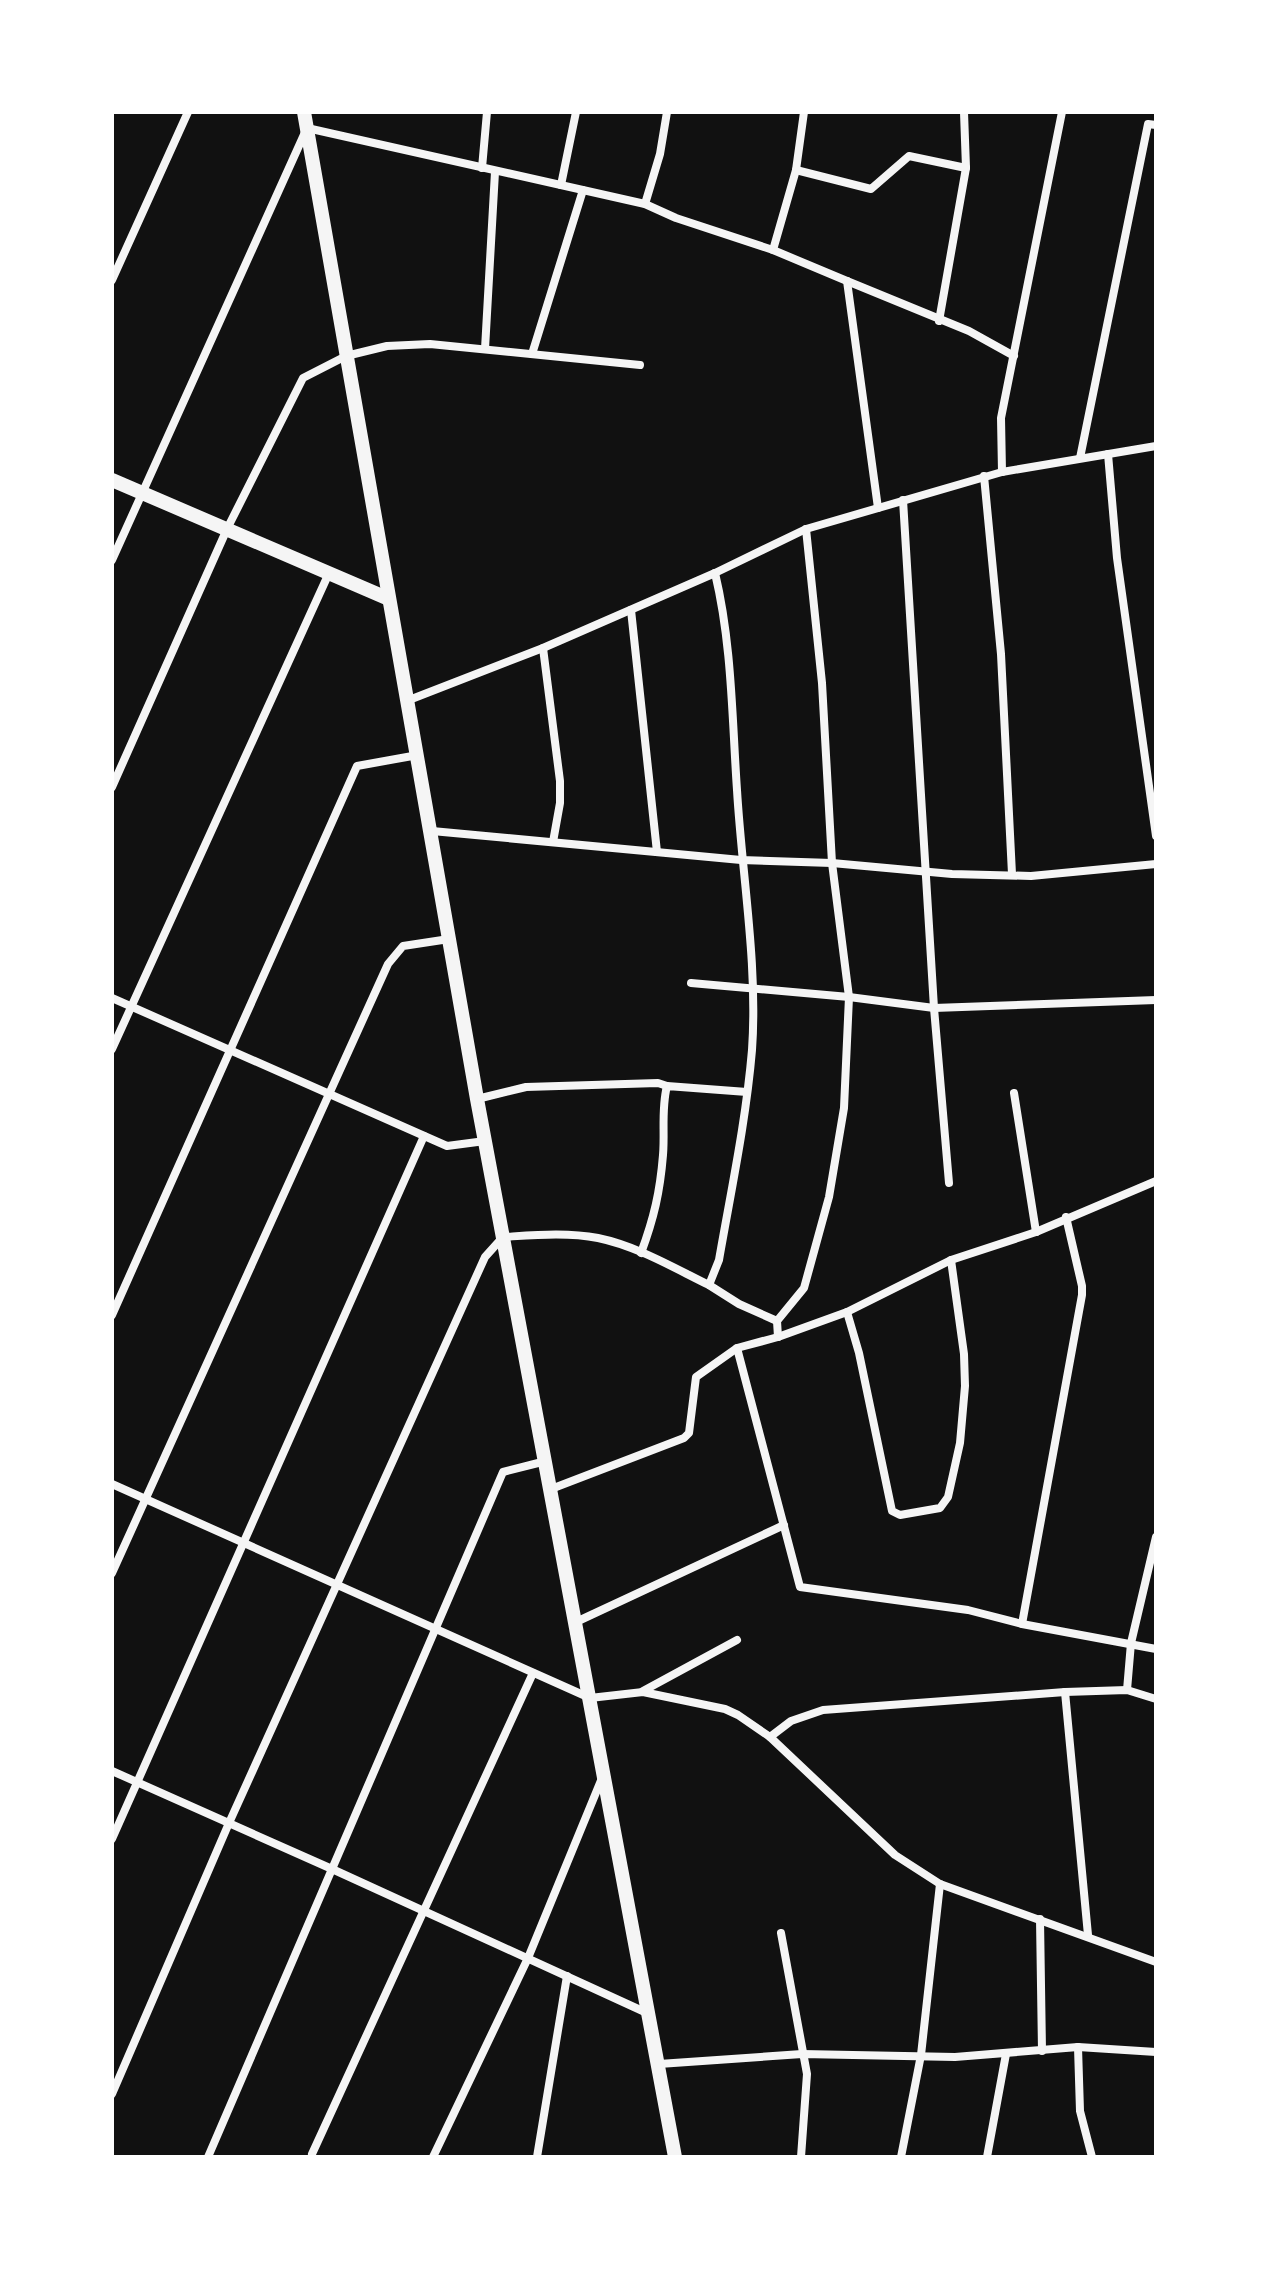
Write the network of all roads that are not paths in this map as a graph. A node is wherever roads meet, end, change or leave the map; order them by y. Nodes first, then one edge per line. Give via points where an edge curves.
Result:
1 (188, 112) edge
2 (304, 112) edge
3 (487, 112) edge
4 (576, 112) edge
5 (667, 112) edge
6 (804, 112) edge
7 (964, 112) edge
8 (1062, 112) edge
9 (1156, 125) edge
10 (307, 128) junction
11 (482, 168) junction
12 (966, 168) junction
13 (796, 170) junction
14 (495, 172) junction
15 (561, 185) junction
16 (583, 190) junction
17 (645, 204) junction
18 (773, 250) junction
19 (112, 280) edge
20 (847, 281) junction
21 (939, 321) junction
22 (485, 349) junction
23 (532, 354) junction
24 (346, 356) junction
25 (1014, 356) junction
26 (640, 365) dead end
27 (1156, 446) edge
28 (1108, 454) junction
29 (1080, 458) junction
30 (1002, 472) junction
31 (984, 476) junction
32 (112, 480) edge
33 (142, 493) junction
34 (903, 500) junction
35 (878, 508) junction
36 (227, 529) junction
37 (806, 529) junction
38 (112, 560) edge
39 (329, 573) junction
40 (715, 573) junction
41 (389, 599) junction
42 (631, 610) junction
43 (543, 648) junction
44 (409, 700) junction
45 (418, 755) junction
46 (112, 787) edge
47 (432, 831) junction
48 (1156, 836) edge
49 (553, 842) junction
50 (657, 852) junction
51 (741, 860) junction
52 (832, 863) junction
53 (1156, 864) edge
54 (926, 872) junction
55 (1012, 874) junction
56 (450, 938) junction
57 (691, 983) dead end
58 (753, 991) junction
59 (849, 997) junction
60 (112, 998) edge
61 (1156, 1000) edge
62 (131, 1006) junction
63 (934, 1008) junction
64 (112, 1049) edge
65 (231, 1050) junction
66 (667, 1086) junction
67 (747, 1092) junction
68 (1014, 1093) dead end
69 (331, 1095) junction
70 (477, 1099) junction
71 (424, 1136) junction
72 (485, 1141) junction
73 (1156, 1181) edge
74 (949, 1183) dead end
75 (1066, 1217) junction
76 (1036, 1232) junction
77 (503, 1237) junction
78 (641, 1253) junction
79 (951, 1260) junction
80 (709, 1285) junction
81 (847, 1312) junction
82 (112, 1315) edge
83 (777, 1321) junction
84 (778, 1337) junction
85 (737, 1348) junction
86 (546, 1461) junction
87 (112, 1484) edge
88 (551, 1489) junction
89 (145, 1499) junction
90 (784, 1525) junction
91 (1156, 1537) edge
92 (244, 1543) junction
93 (112, 1573) edge
94 (337, 1585) junction
95 (576, 1622) junction
96 (1022, 1624) junction
97 (435, 1629) junction
98 (737, 1640) dead end
99 (1131, 1643) junction
100 (1156, 1649) edge
101 (533, 1673) junction
102 (1127, 1690) junction
103 (643, 1692) junction
104 (1065, 1692) junction
105 (590, 1698) junction
106 (1156, 1699) edge
107 (770, 1737) junction
108 (112, 1771) edge
109 (604, 1772) junction
110 (137, 1783) junction
111 (229, 1823) junction
112 (112, 1839) edge
113 (332, 1869) junction
114 (940, 1884) junction
115 (424, 1911) junction
116 (1040, 1919) junction
117 (781, 1933) dead end
118 (1088, 1935) junction
119 (528, 1958) junction
120 (1156, 1962) edge
121 (567, 1976) junction
122 (650, 2015) junction
123 (1078, 2047) junction
124 (1042, 2051) junction
125 (1156, 2052) edge
126 (802, 2054) junction
127 (1006, 2054) junction
128 (921, 2055) junction
129 (659, 2064) junction
130 (112, 2094) edge
131 (312, 2154) dead end
132 (208, 2157) edge
133 (433, 2157) edge
134 (537, 2157) edge
135 (675, 2157) edge
136 (801, 2157) edge
137 (901, 2157) edge
138 (987, 2157) edge
139 (1092, 2157) edge

1 - 19 street
2 - 10 street
3 - 11 street
4 - 15 street
5 - 17 street
6 - 13 street
7 - 12 street
8 - 25 street
9 - 29 street via 1148,124
10 - 11 street
10 - 24 street
10 - 33 street
11 - 14 street
12 - 13 street via 909,156 871,189
12 - 21 street
13 - 18 street
14 - 15 street
14 - 22 street
15 - 16 street
16 - 17 street
16 - 23 street
17 - 18 street
18 - 20 street
20 - 21 street
20 - 35 street
21 - 25 street
22 - 23 street
22 - 24 street via 387,346
23 - 26 street
24 - 36 street via 303,378
24 - 41 street
25 - 30 street via 1001,418
27 - 28 street
28 - 29 street
28 - 48 street via 1117,558
29 - 30 street
30 - 31 street
31 - 34 street
31 - 55 street via 1001,654
32 - 33 street
33 - 36 street
33 - 38 street
34 - 35 street
34 - 54 street
35 - 37 street
36 - 39 street
36 - 46 street
37 - 40 street
37 - 52 street
39 - 41 street
39 - 62 street
40 - 42 street
40 - 51 street via 727,637
41 - 44 street
42 - 43 street
42 - 50 street
43 - 44 street
43 - 49 street via 560,781
44 - 45 street
45 - 47 street
45 - 65 street via 357,766
47 - 49 street
47 - 56 street
49 - 50 street
50 - 51 street
51 - 52 street
51 - 58 street
52 - 54 street
52 - 59 street
53 - 55 street
54 - 55 street
54 - 63 street
56 - 69 street via 403,946 388,964
56 - 70 street
57 - 58 street
58 - 59 street
58 - 67 street
59 - 63 street
59 - 83 street via 844,1108 829,1197 804,1288
60 - 62 street
61 - 63 street
62 - 64 street
62 - 65 street
63 - 74 street
65 - 69 street
65 - 82 street
66 - 67 street
66 - 70 street via 526,1087
66 - 78 street via 657,1209
67 - 80 street via 719,1260
68 - 76 street
69 - 71 street
69 - 89 street
70 - 72 street
71 - 72 street via 447,1146
71 - 92 street
72 - 77 street
73 - 75 street
75 - 76 street
75 - 96 street via 1082,1295
76 - 79 street
77 - 78 street via 599,1238
77 - 86 street
77 - 94 street via 485,1257
78 - 80 street
79 - 81 street
79 - 81 street via 965,1386 960,1443 948,1497 940,1508 900,1515 892,1511
80 - 83 street
81 - 84 street
83 - 84 street
84 - 85 street
85 - 88 street via 696,1377 684,1438
85 - 90 street
86 - 88 street
86 - 97 street via 503,1472
87 - 89 street
88 - 95 street
89 - 92 street
89 - 93 street
90 - 95 street
90 - 96 street via 800,1587 968,1610
91 - 99 street
92 - 94 street
92 - 110 street
94 - 97 street
94 - 111 street
95 - 105 street
96 - 99 street
97 - 101 street
97 - 113 street
98 - 103 street
99 - 100 street
99 - 102 street
101 - 105 street
101 - 115 street
102 - 104 street
102 - 106 street
103 - 105 street
103 - 107 street via 725,1709
104 - 107 street via 823,1710 791,1721
104 - 118 street
105 - 109 street
107 - 114 street via 895,1855
108 - 110 street
109 - 119 street
109 - 122 street
110 - 111 street
110 - 112 street
111 - 113 street
111 - 130 street
113 - 115 street
113 - 132 street
114 - 116 street
114 - 128 street
115 - 119 street
115 - 131 street
116 - 118 street
116 - 124 street
117 - 126 street
118 - 120 street
119 - 121 street
119 - 133 street
121 - 122 street
121 - 134 street
122 - 129 street
123 - 124 street
123 - 125 street
123 - 139 street via 1080,2111
124 - 127 street
126 - 128 street
126 - 129 street
126 - 136 street via 807,2092
127 - 128 street
127 - 138 street
128 - 137 street
129 - 135 street

